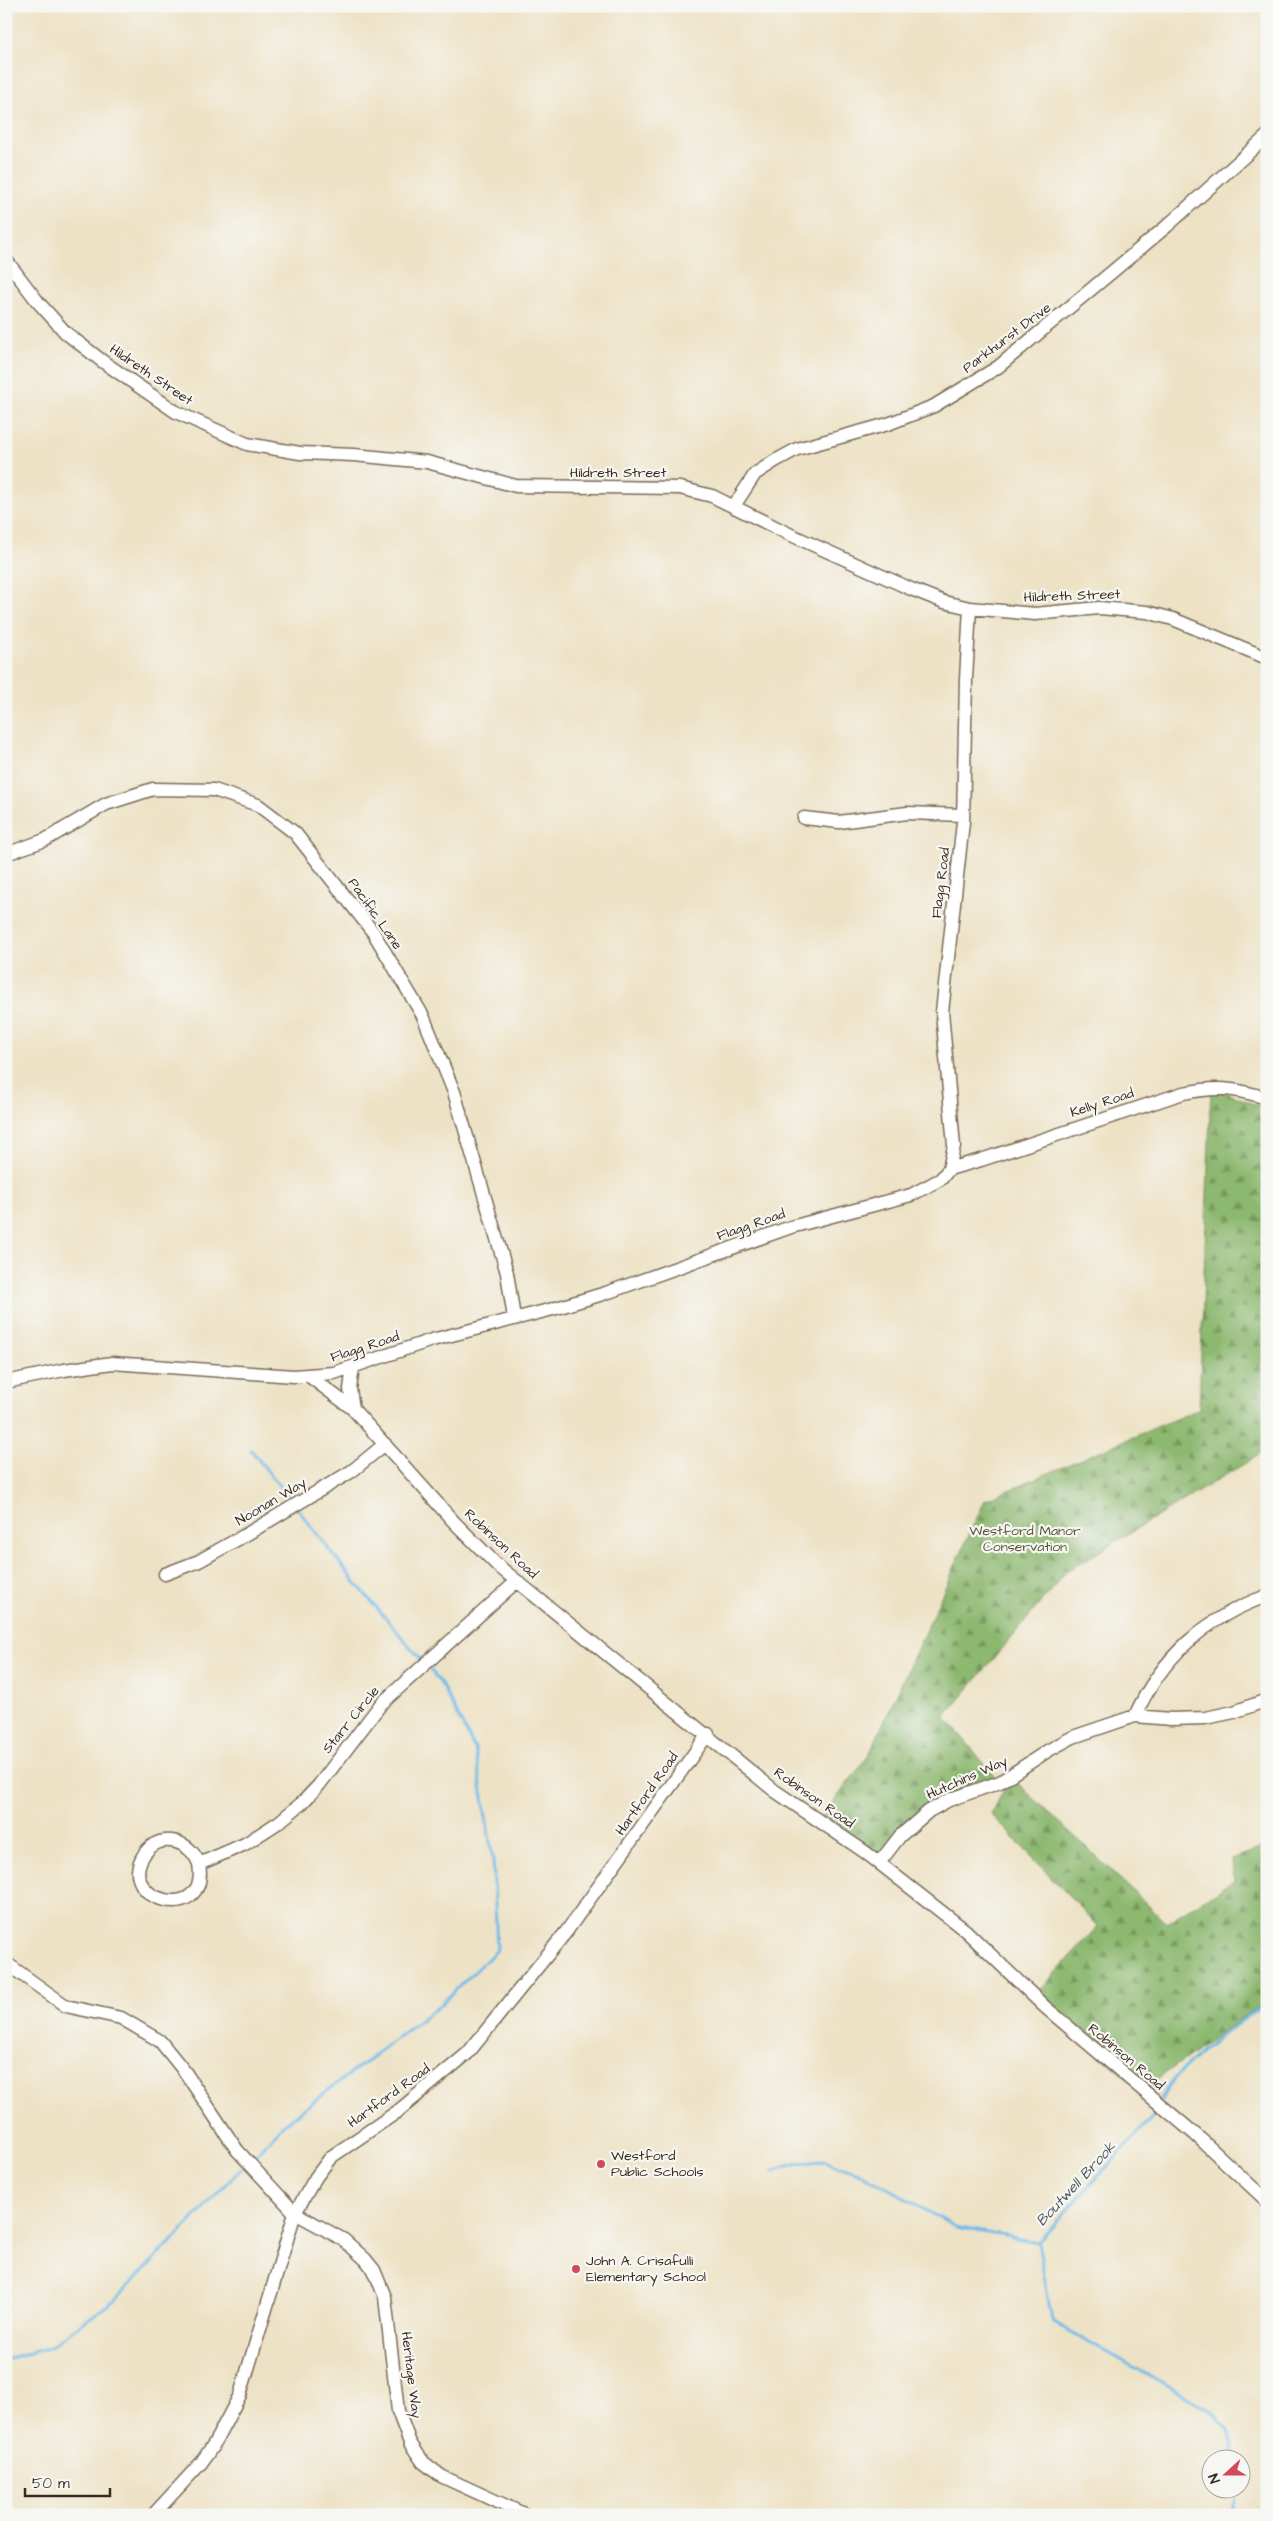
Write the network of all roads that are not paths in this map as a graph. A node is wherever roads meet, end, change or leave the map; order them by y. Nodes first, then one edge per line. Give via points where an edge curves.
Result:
1 (1267, 136) edge
2 (6, 260) edge
3 (734, 506) junction
4 (970, 608) junction
5 (1267, 658) edge
6 (963, 815) junction
7 (804, 818) dead end
8 (6, 854) edge
9 (1267, 1098) edge
10 (949, 1169) junction
11 (514, 1318) junction
12 (353, 1367) junction
13 (309, 1376) junction
14 (6, 1382) edge
15 (353, 1409) junction
16 (385, 1444) junction
17 (164, 1574) dead end
18 (517, 1581) junction
19 (1267, 1596) edge
20 (1267, 1700) edge
21 (1135, 1716) junction
22 (708, 1734) junction
23 (879, 1863) junction
24 (200, 1864) junction
25 (6, 1963) edge
26 (1267, 2201) edge
27 (295, 2213) junction
28 (152, 2515) edge
29 (526, 2515) edge

1 - 3 street, Parkhurst Drive via 1144,245 998,367 934,406 888,424 797,449 775,460 756,474
2 - 3 street, Hildreth Street via 66,333 102,361 176,412 247,444 284,452 427,462 516,486 680,488 712,496
3 - 4 street, Hildreth Street via 911,590
4 - 5 street, Hildreth Street via 1035,614 1099,608 1147,612
4 - 6 street, Flagg Road
6 - 7 street via 907,813 839,822
6 - 10 street, Flagg Road via 943,990 943,1034 954,1146
8 - 11 street, Pacific Lane via 45,840 106,804 152,789 214,790 258,805 296,834 373,932 423,1016 454,1092 507,1273
9 - 10 street, Kelly Road via 1233,1089 1212,1088 1183,1093
10 - 11 street, Flagg Road via 941,1180 912,1195 791,1227 606,1293
11 - 12 street, Flagg Road via 432,1340
12 - 13 street, Flagg Road
12 - 15 street via 350,1389
13 - 14 street, Flagg Road via 112,1363
13 - 15 street, Robinson Road
15 - 16 street, Robinson Road
16 - 17 street, Noonan Way via 352,1471 288,1509 199,1561
16 - 18 street, Robinson Road via 477,1546
18 - 22 street, Robinson Road
18 - 24 street, Starr Circle via 380,1704 302,1803 273,1827 245,1844
19 - 21 street via 1224,1615 1190,1639 1158,1674
20 - 21 street, Hutchins Way via 1205,1718
21 - 23 street, Hutchins Way via 1072,1737 1005,1780 939,1805 907,1829
22 - 23 street, Robinson Road via 775,1791
22 - 27 street, Hartford Road via 582,1910 491,2028 442,2076 397,2112 331,2157
23 - 26 street, Robinson Road via 966,1932 1045,2007 1196,2135
24 - 24 street via 194,1852 184,1844 172,1841 159,1843 144,1854 140,1879 156,1898 168,1902 181,1900 196,1888
25 - 27 street, Heritage Way via 66,2006 121,2018 160,2041 186,2072 237,2150
27 - 28 street, Hartford Road via 240,2395 201,2463
27 - 29 street, Heritage Way via 344,2240 365,2259 377,2277 388,2311 398,2411 405,2434 416,2453 452,2483

